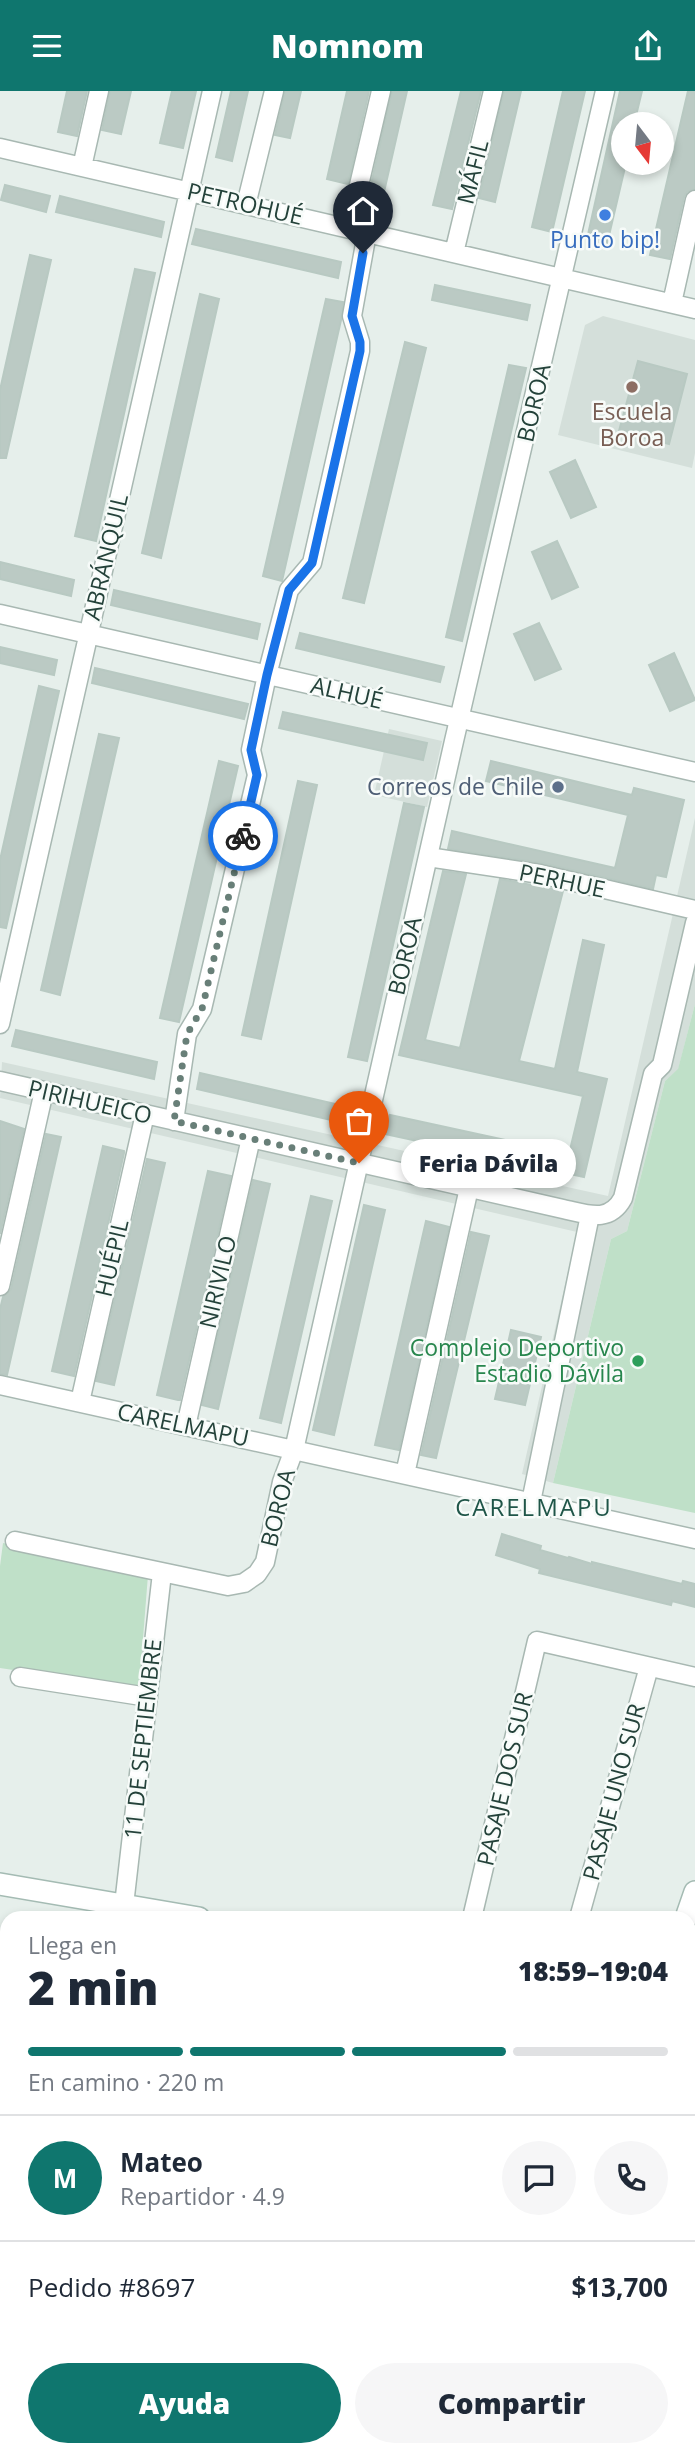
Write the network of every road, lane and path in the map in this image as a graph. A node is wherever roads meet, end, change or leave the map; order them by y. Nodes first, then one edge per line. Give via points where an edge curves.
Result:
1 (99, 91) edge
2 (212, 91) edge
3 (274, 91) edge
4 (381, 91) edge
5 (492, 91) edge
6 (605, 91) edge
7 (0, 149) edge
8 (82, 167) junction
9 (189, 192) junction
10 (695, 200) edge
11 (246, 205) junction
12 (349, 228) junction
13 (367, 233) junction
14 (454, 253) junction
15 (563, 278) junction
16 (672, 303) junction
17 (695, 309) edge
18 (0, 614) edge
19 (89, 634) junction
20 (267, 675) junction
21 (459, 719) junction
22 (695, 772) edge
23 (428, 857) junction
24 (695, 910) edge
25 (695, 923) edge
26 (0, 1024) edge
27 (0, 1081) edge
28 (44, 1091) junction
29 (145, 1114) junction
30 (174, 1121) junction
31 (251, 1138) junction
32 (359, 1163) junction
33 (469, 1188) junction
34 (590, 1215) junction
35 (0, 1286) edge
36 (0, 1385) edge
37 (80, 1402) junction
38 (186, 1426) junction
39 (294, 1450) junction
40 (405, 1474) junction
41 (531, 1502) junction
42 (695, 1539) edge
43 (15, 1541) dead end
44 (162, 1573) junction
45 (649, 1667) junction
46 (20, 1677) dead end
47 (695, 1677) edge
48 (148, 1696) junction
49 (1, 1888) edge
50 (695, 1892) edge
51 (112, 1909) edge
52 (131, 1911) edge
53 (474, 1911) edge
54 (581, 1911) edge
55 (688, 1911) edge

1 - 8 street
2 - 9 street, ABRÁNQUIL
3 - 11 street
4 - 12 street
5 - 14 street, MÁFIL
6 - 15 street, BOROA
7 - 8 street, PETROHUÉ
8 - 9 street, PETROHUÉ
9 - 11 street, PETROHUÉ
9 - 19 street, ABRÁNQUIL
10 - 16 street
11 - 12 street, PETROHUÉ
12 - 13 street, PETROHUÉ
13 - 14 street, PETROHUÉ
13 - 20 street via 352,316 360,342 312,563 289,590
14 - 15 street, PETROHUÉ
15 - 16 street, PETROHUÉ
15 - 21 street, BOROA
16 - 17 street, PETROHUÉ
18 - 19 street, ALHUÉ
19 - 20 street, ALHUÉ
19 - 26 street, ABRÁNQUIL
20 - 21 street, ALHUÉ
20 - 30 street via 251,750 257,775 202,1009 187,1034
21 - 22 street, ALHUÉ
21 - 23 street, BOROA
23 - 24 street, PERHUE via 540,874
23 - 32 street, BOROA
25 - 34 street via 662,1065 653,1074 623,1198 610,1213
27 - 28 street, PIRIHUEICO
28 - 29 street, PIRIHUEICO
28 - 35 street
29 - 30 street, PIRIHUEICO
29 - 37 street, HUÉPIL
30 - 31 street, PIRIHUEICO
31 - 32 street, PIRIHUEICO
31 - 38 street, NIRIVILO
32 - 33 street, PIRIHUEICO
32 - 39 street, BOROA
33 - 34 street, PIRIHUEICO
33 - 40 street
34 - 41 street
36 - 37 street, CARELMAPU
37 - 38 street, CARELMAPU
38 - 39 street, CARELMAPU
39 - 40 street, CARELMAPU
39 - 44 street, BOROA via 282,1482 265,1562 257,1574 228,1587
40 - 41 street, CARELMAPU
41 - 42 street, CARELMAPU
43 - 44 street, BOROA
44 - 48 street, 11 DE SEPTIEMBRE
45 - 47 street
45 - 53 street, PASAJE DOS SUR via 537,1641
45 - 54 street, PASAJE UNO SUR
46 - 48 street
48 - 51 street, 11 DE SEPTIEMBRE
49 - 51 street
50 - 55 street
51 - 52 street

